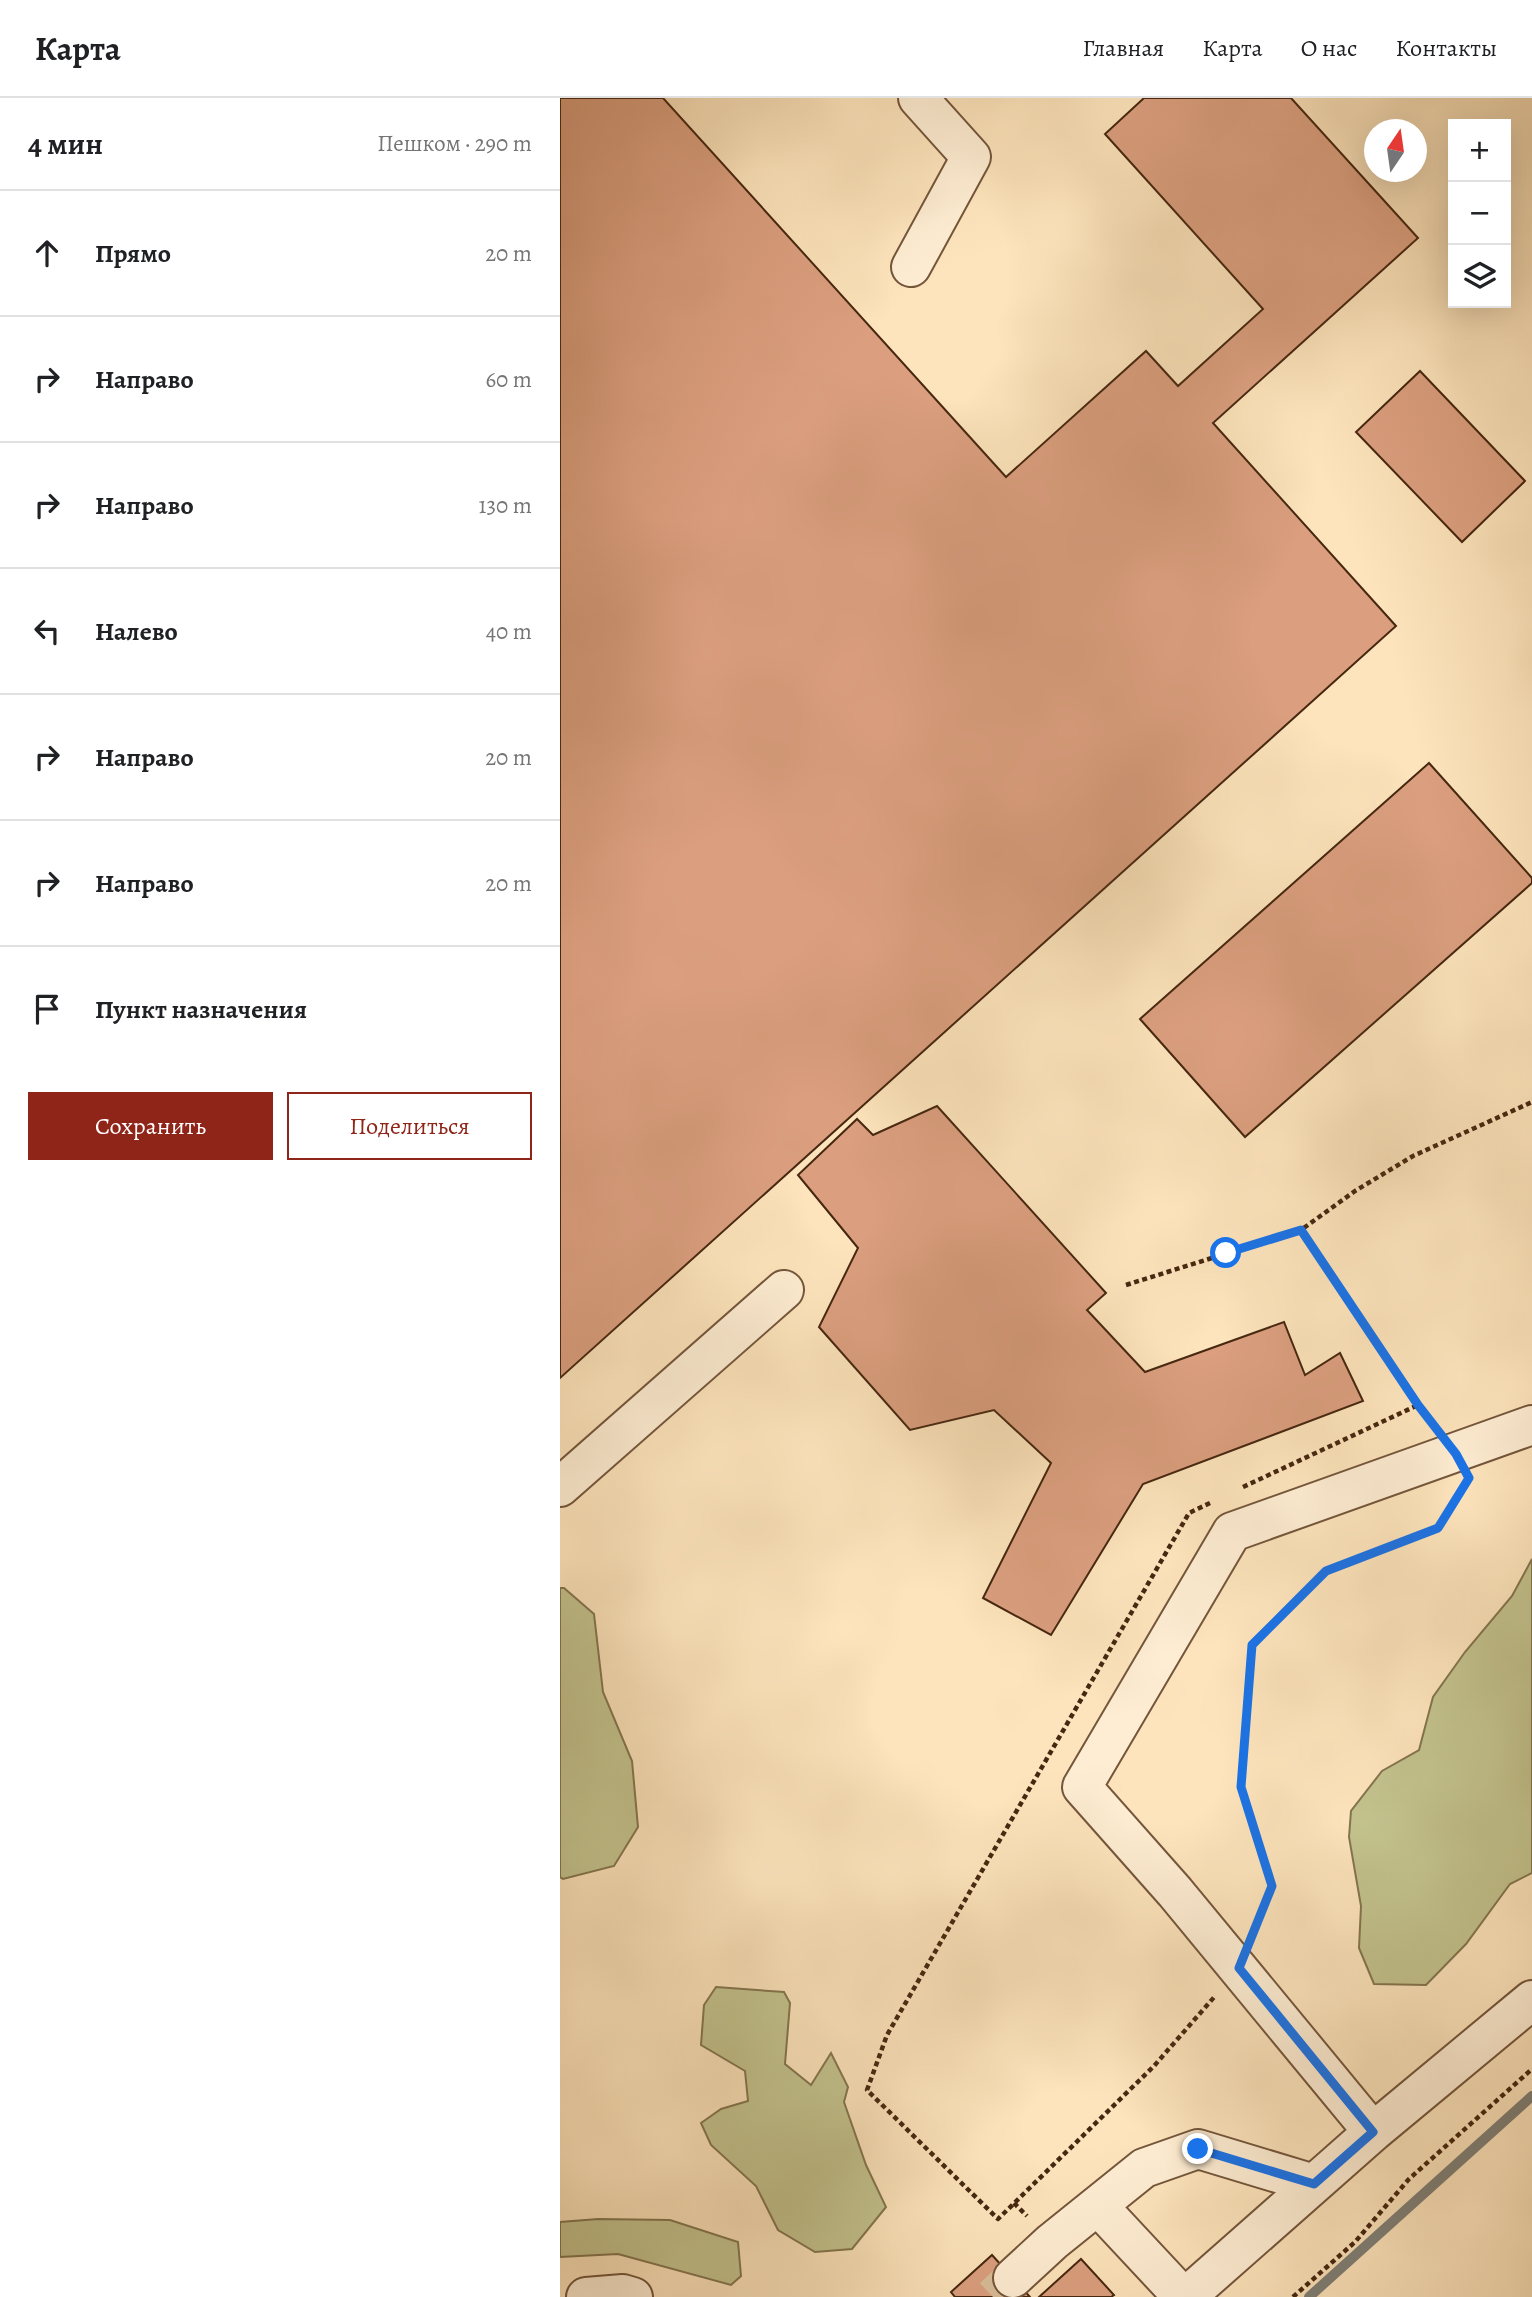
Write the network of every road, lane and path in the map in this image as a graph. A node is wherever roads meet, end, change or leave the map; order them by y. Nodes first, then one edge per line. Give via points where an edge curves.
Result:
1 (918, 98) edge
2 (911, 267) dead end
3 (1532, 1102) edge
4 (1301, 1230) junction
5 (1126, 1285) dead end
6 (784, 1290) dead end
7 (1418, 1405) junction
8 (1532, 1425) edge
9 (1456, 1454) junction
10 (560, 1488) edge
11 (1238, 1490) dead end
12 (1213, 1501) dead end
13 (1239, 1968) junction
14 (1532, 2000) edge
15 (1532, 2069) edge
16 (1373, 2132) junction
17 (1314, 2184) junction
18 (1100, 2207) junction
19 (1013, 2278) tunnel mouth
20 (586, 2297) edge
21 (632, 2297) edge
22 (1185, 2297) edge
23 (1293, 2297) edge

1 - 2 lane via 971,157
3 - 4 path via 1413,1156
4 - 5 path
4 - 7 path
6 - 10 lane
7 - 9 path
7 - 11 path
8 - 9 lane
9 - 13 path via 1469,1478 1438,1528 1326,1571 1252,1645 1241,1787 1272,1886
9 - 13 lane via 1232,1532 1082,1787
12 - 13 path via 1189,1513 887,2035 867,2090 998,2219 1154,2066
13 - 16 lane
14 - 16 lane
15 - 23 path via 1409,2179 1355,2242
16 - 17 lane
17 - 18 lane via 1198,2149 1144,2168
17 - 22 lane
18 - 19 lane
18 - 22 lane
20 - 21 lane

